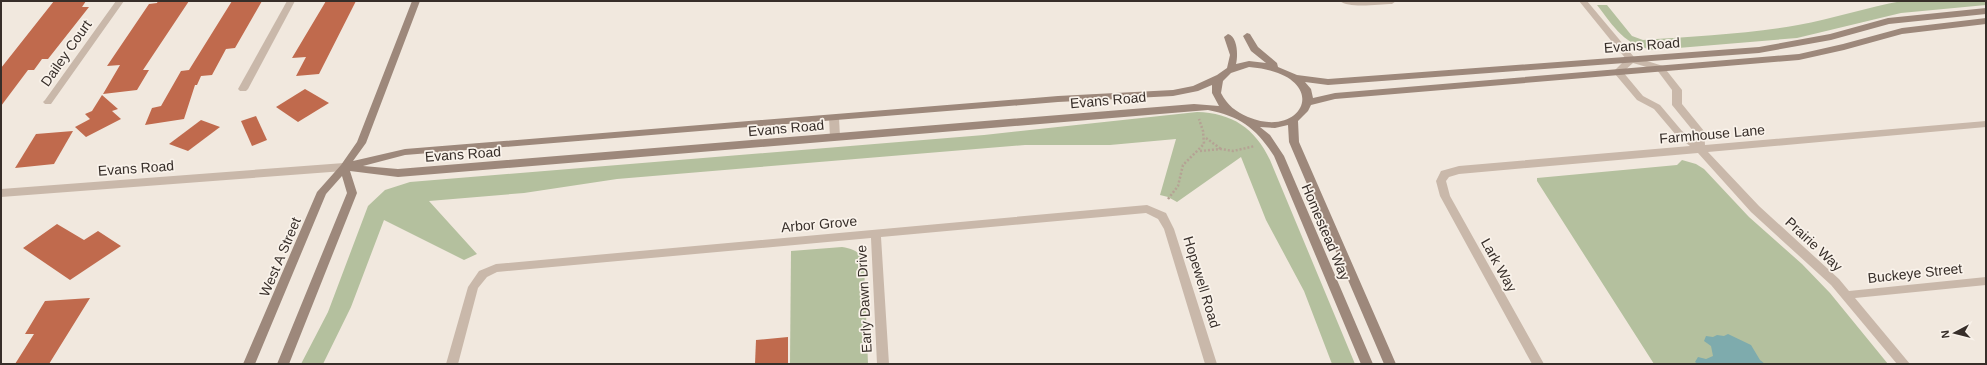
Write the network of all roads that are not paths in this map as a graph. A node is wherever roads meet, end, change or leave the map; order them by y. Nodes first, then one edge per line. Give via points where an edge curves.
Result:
1 (120, 1) edge
2 (291, 1) edge
3 (416, 1) edge
4 (1344, 1) edge
5 (1392, 1) edge
6 (1583, 1) edge
7 (1986, 11) edge
8 (1986, 22) edge
9 (1247, 36) dead end
10 (1228, 37) dead end
11 (1631, 59) junction
12 (1279, 68) junction
13 (1660, 68) junction
14 (1231, 69) junction
15 (1618, 72) junction
16 (1219, 78) junction
17 (1296, 78) junction
18 (243, 89) dead end
19 (48, 102) dead end
20 (1307, 103) junction
21 (1677, 105) junction
22 (1657, 107) junction
23 (1229, 111) junction
24 (834, 118) junction
25 (1293, 119) junction
26 (1246, 120) junction
27 (1986, 124) edge
28 (835, 138) junction
29 (1700, 149) junction
30 (344, 167) junction
31 (1442, 177) joint
32 (1, 193) edge
33 (1158, 213) joint
34 (876, 233) junction
35 (1986, 281) edge
36 (1847, 295) junction
37 (249, 364) edge
38 (283, 364) edge
39 (452, 364) edge
40 (883, 364) edge
41 (1211, 364) edge
42 (1367, 364) edge
43 (1390, 364) edge
44 (1538, 364) edge
45 (1904, 364) edge

1 - 19 street, Dailey Court
2 - 18 street
3 - 30 street, West A Street via 361,143
4 - 5 street
6 - 11 street
7 - 11 street, Evans Road via 1915,16 1759,50
8 - 13 street, Evans Road via 1902,31 1799,57
9 - 12 street via 1254,49
10 - 14 street via 1234,55
11 - 13 street
11 - 15 street
11 - 17 street, Evans Road via 1328,82
12 - 14 street via 1259,64
12 - 17 street
13 - 15 street, Evans Road
13 - 21 street via 1677,90
14 - 16 street
15 - 20 street, Evans Road via 1334,96
15 - 22 street, Prairie Way via 1640,98
16 - 23 street via 1216,91 1218,98
16 - 24 street, Evans Road via 1195,89 1173,93 1058,99
17 - 20 street via 1305,90
20 - 25 street via 1305,109
21 - 22 street
21 - 29 street via 1699,131
22 - 29 street, Prairie Way via 1680,133
23 - 26 street
23 - 28 street, Evans Road via 1194,107
24 - 28 street
24 - 30 street, Evans Road via 405,152
25 - 26 street via 1276,124
25 - 43 street, Homestead Way via 1294,142
26 - 42 street, Homestead Way via 1267,137 1278,156
27 - 29 street, Farmhouse Lane
28 - 30 street, Evans Road via 398,173
29 - 31 street, Farmhouse Lane via 1459,170
29 - 36 street, Prairie Way via 1755,209
30 - 32 street, Evans Road
30 - 37 street, West A Street via 322,192
30 - 38 street via 352,193
31 - 44 street, Lark Way via 1445,196
33 - 34 street, Arbor Grove via 1147,209
33 - 41 street, Hopewell Road via 1166,221 1173,239
34 - 39 street, Arbor Grove via 496,268 483,274 473,287
34 - 40 street, Early Dawn Drive
35 - 36 street, Buckeye Street
36 - 45 street, Prairie Way

